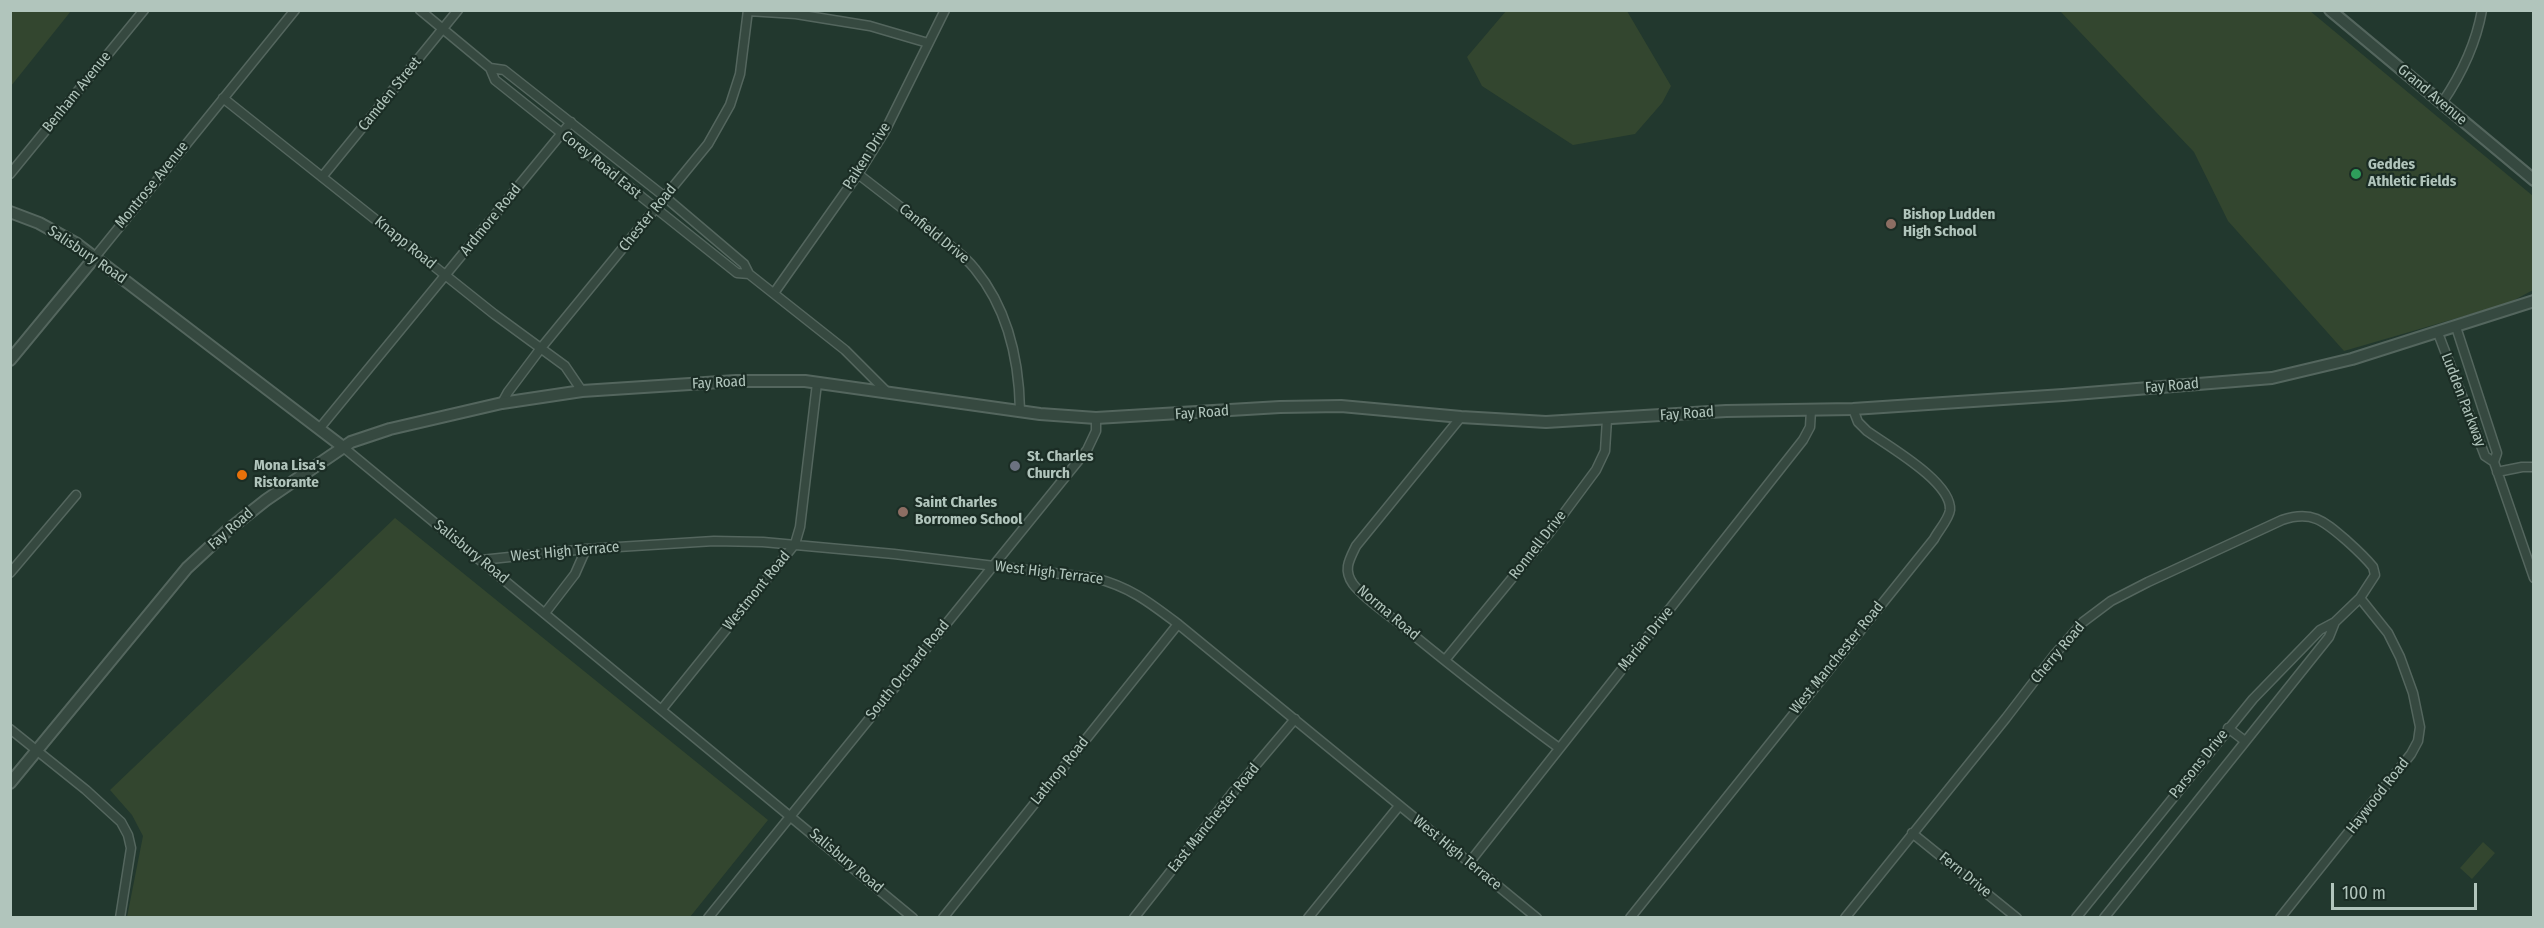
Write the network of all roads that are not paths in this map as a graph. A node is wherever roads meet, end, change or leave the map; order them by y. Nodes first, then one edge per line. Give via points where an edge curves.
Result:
1 (144, 10) edge
2 (295, 10) edge
3 (420, 10) edge
4 (458, 10) edge
5 (945, 10) edge
6 (2330, 10) edge
7 (2482, 10) edge
8 (748, 11) edge
9 (443, 29) junction
10 (928, 43) junction
11 (490, 68) junction
12 (223, 98) junction
13 (2442, 103) junction
14 (571, 122) junction
15 (561, 134) junction
16 (10, 174) edge
17 (858, 174) junction
18 (322, 177) junction
19 (2534, 180) edge
20 (665, 197) junction
21 (656, 209) junction
22 (10, 212) edge
23 (95, 257) junction
24 (749, 274) junction
25 (446, 275) junction
26 (774, 293) junction
27 (2534, 301) edge
28 (2456, 327) junction
29 (2438, 333) junction
30 (541, 348) junction
31 (10, 360) edge
32 (817, 383) junction
33 (582, 391) junction
34 (886, 391) junction
35 (502, 403) junction
36 (1853, 409) junction
37 (1020, 410) junction
38 (1811, 410) junction
39 (1461, 417) junction
40 (1096, 418) junction
41 (1607, 419) junction
42 (319, 429) junction
43 (343, 447) junction
44 (2494, 462) junction
45 (2534, 467) edge
46 (2497, 472) junction
47 (76, 495) dead end
48 (795, 544) junction
49 (586, 549) junction
50 (481, 561) junction
51 (992, 566) junction
52 (10, 573) edge
53 (2534, 578) edge
54 (2360, 598) junction
55 (545, 613) junction
56 (2334, 622) junction
57 (1178, 624) junction
58 (1445, 660) junction
59 (662, 709) junction
60 (1294, 719) junction
61 (2228, 728) junction
62 (10, 729) edge
63 (2246, 741) junction
64 (1559, 748) junction
65 (37, 750) junction
66 (10, 783) edge
67 (1399, 806) junction
68 (792, 817) junction
69 (1912, 833) junction
70 (1469, 863) junction
71 (120, 918) edge
72 (708, 918) edge
73 (913, 918) edge
74 (943, 918) edge
75 (1134, 918) edge
76 (1308, 918) edge
77 (1538, 918) edge
78 (1630, 918) edge
79 (1845, 918) edge
80 (2017, 918) edge
81 (2076, 918) edge
82 (2104, 918) edge
83 (2280, 918) edge

1 - 16 street, Benham Avenue
2 - 12 street, Montrose Avenue
3 - 9 street, Corey Road East
4 - 9 street, Camden Street
5 - 10 street, Paiken Drive
6 - 13 street, Grand Avenue
7 - 13 street via 2477,34
8 - 10 street via 870,26
8 - 20 street, Chester Road via 740,75 730,105 708,144
9 - 11 street, Corey Road East
9 - 18 street, Camden Street
10 - 17 street, Paiken Drive via 885,131
11 - 14 street, Corey Road East via 504,70
11 - 15 street, Corey Road East via 495,80
12 - 18 street, Knapp Road
12 - 23 street, Montrose Avenue
13 - 19 street, Grand Avenue
14 - 15 street, Ardmore Road
14 - 20 street, Corey Road East
15 - 21 street, Corey Road East
15 - 25 street, Ardmore Road
17 - 26 street, Paiken Drive
17 - 37 street, Canfield Drive via 960,253 976,270 995,301 1012,342
18 - 25 street, Knapp Road
20 - 21 street, Chester Road
20 - 24 street, Corey Road East via 744,264
21 - 24 street, Corey Road East via 737,273
21 - 30 street, Chester Road
22 - 23 street, Salisbury Road via 39,223
23 - 31 street, Montrose Avenue
23 - 42 street, Salisbury Road
24 - 26 street, Corey Road East
25 - 30 street, Knapp Road
25 - 42 street, Ardmore Road
26 - 34 street, Corey Road East via 845,350
27 - 28 street, Fay Road
28 - 29 street, Fay Road
28 - 44 street, Ludden Parkway via 2498,453
29 - 36 street, Fay Road via 2272,378
29 - 44 street, Ludden Parkway via 2485,456
30 - 33 street, Knapp Road via 565,366
30 - 35 street, Chester Road
32 - 33 street, Fay Road via 736,381
32 - 34 street, Fay Road
32 - 48 street, Westmont Road
33 - 35 street, Fay Road
34 - 37 street, Fay Road
35 - 43 street, Fay Road via 390,429
36 - 38 street, Fay Road
36 - 78 street, West Manchester Road via 1867,431 1931,477 1947,495 1950,510 1934,538
37 - 40 street, Fay Road
38 - 41 street, Fay Road
38 - 64 street, Marian Drive via 1810,427 1803,441
39 - 40 street, Fay Road via 1341,406
39 - 41 street, Fay Road via 1546,422
39 - 58 street, Norma Road via 1347,562 1354,584
40 - 51 street, South Orchard Road via 1096,430 1087,450
41 - 58 street, Ronnell Drive via 1605,451 1596,470
42 - 43 street, Salisbury Road
43 - 50 street, Salisbury Road
43 - 65 street, Fay Road via 266,500 187,568
44 - 46 street, Ludden Parkway
45 - 46 street
46 - 53 street, Ludden Parkway
47 - 52 street
48 - 49 street, West High Terrace via 714,541
48 - 51 street, West High Terrace
48 - 59 street, Westmont Road
49 - 50 street, West High Terrace
49 - 55 street via 575,574
50 - 55 street, Salisbury Road
51 - 57 street, West High Terrace via 1119,584 1138,593
51 - 68 street, South Orchard Road
54 - 56 street, Parsons Drive
54 - 69 street, Cherry Road via 2375,574 2373,567 2326,523 2296,515 2111,601 2083,622 2055,654
54 - 83 street, Haywood Road via 2388,633 2400,657 2419,716 2418,741
55 - 59 street, Salisbury Road
56 - 61 street, Parsons Drive via 2320,630
56 - 63 street, Parsons Drive via 2329,637
57 - 60 street, West High Terrace
57 - 74 street, Lathrop Road
58 - 64 street, Norma Road
59 - 68 street, Salisbury Road
60 - 67 street, West High Terrace
60 - 75 street, East Manchester Road
61 - 63 street
61 - 81 street, Parsons Drive
62 - 65 street
63 - 82 street, Parsons Drive
64 - 70 street, Marian Drive
65 - 66 street, Fay Road
65 - 71 street via 121,822 128,835 131,848
67 - 70 street, West High Terrace
67 - 76 street
68 - 72 street, South Orchard Road
68 - 73 street, Salisbury Road
69 - 79 street, Cherry Road
69 - 80 street, Fern Drive
70 - 77 street, West High Terrace

